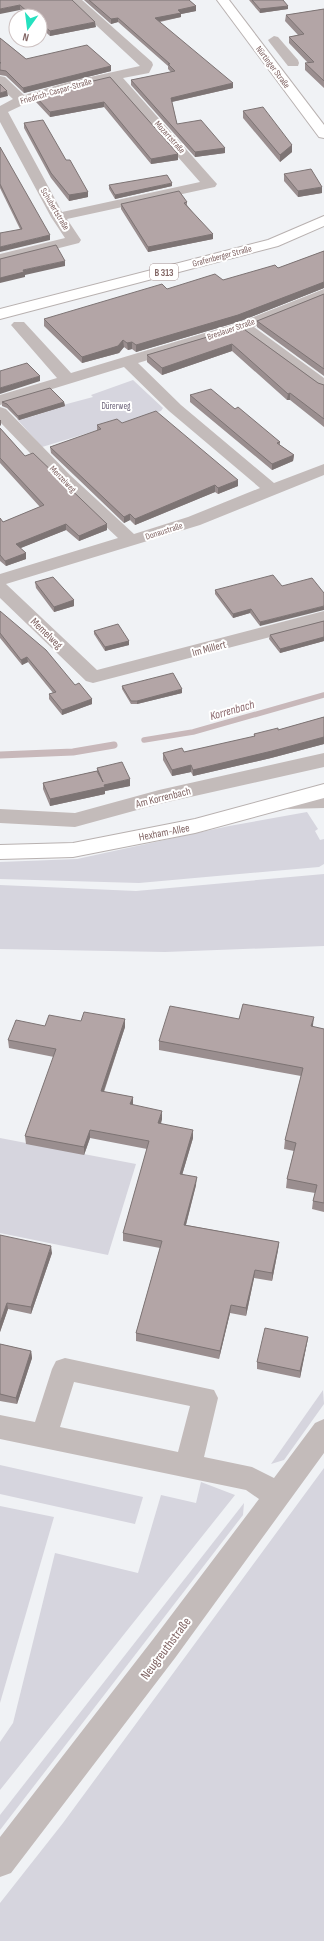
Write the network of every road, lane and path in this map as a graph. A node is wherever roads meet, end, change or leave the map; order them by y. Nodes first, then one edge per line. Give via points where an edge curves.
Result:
1 (75, 0) edge
2 (223, 0) edge
3 (274, 40) dead end
4 (293, 63) dead end
5 (114, 76) junction
6 (0, 80) edge
7 (22, 100) junction
8 (0, 111) edge
9 (324, 134) edge
10 (58, 217) junction
11 (324, 220) edge
12 (0, 259) edge
13 (324, 294) edge
14 (0, 313) edge
15 (19, 325) dead end
16 (243, 326) junction
17 (128, 362) junction
18 (67, 379) junction
19 (324, 386) edge
20 (0, 400) edge
21 (0, 412) edge
22 (324, 469) edge
23 (271, 489) junction
24 (132, 541) junction
25 (0, 580) edge
26 (0, 588) edge
27 (324, 617) edge
28 (93, 677) joint
29 (324, 760) edge
30 (324, 792) edge
31 (324, 801) edge
32 (288, 802) junction
33 (0, 816) edge
34 (0, 852) edge
35 (0, 1427) edge
36 (324, 1431) edge
37 (44, 1437) junction
38 (188, 1466) junction
39 (278, 1496) junction
40 (0, 1862) edge

1 - 5 street via 147,65 144,70
2 - 9 main road, Nürtinger Straße
3 - 4 street
5 - 7 street, Friedrich-Caspar-Straße
5 - 10 street, Mozartstraße via 210,184
6 - 7 street
7 - 8 street, Friedrich-Caspar-Straße
8 - 10 street, Schubertstraße
10 - 12 street, Schubertstraße via 74,240
11 - 14 main road, Grafenberger Straße / B 313 via 273,243
13 - 16 street, Breslauer Straße
15 - 18 street
16 - 17 street, Breslauer Straße
16 - 19 street
17 - 18 street, Breslauer Straße
17 - 23 street via 175,408
18 - 20 street, Breslauer Straße
21 - 24 street, Menzelweg via 65,482
22 - 23 street, Donaustraße
23 - 24 street, Donaustraße via 194,521
24 - 25 street, Donaustraße
26 - 28 street, Memelweg
27 - 28 street, Im Millert
29 - 33 street, Am Korrenbach via 159,797 75,820
30 - 32 main road, Hexham-Allee
31 - 32 street
32 - 34 main road, Hexham-Allee via 195,826 73,850
35 - 37 street
36 - 39 street, Neugreuthstraße
37 - 38 street
37 - 38 street via 65,1369 205,1398
38 - 39 street via 252,1479
39 - 40 street, Neugreuthstraße via 117,1712

